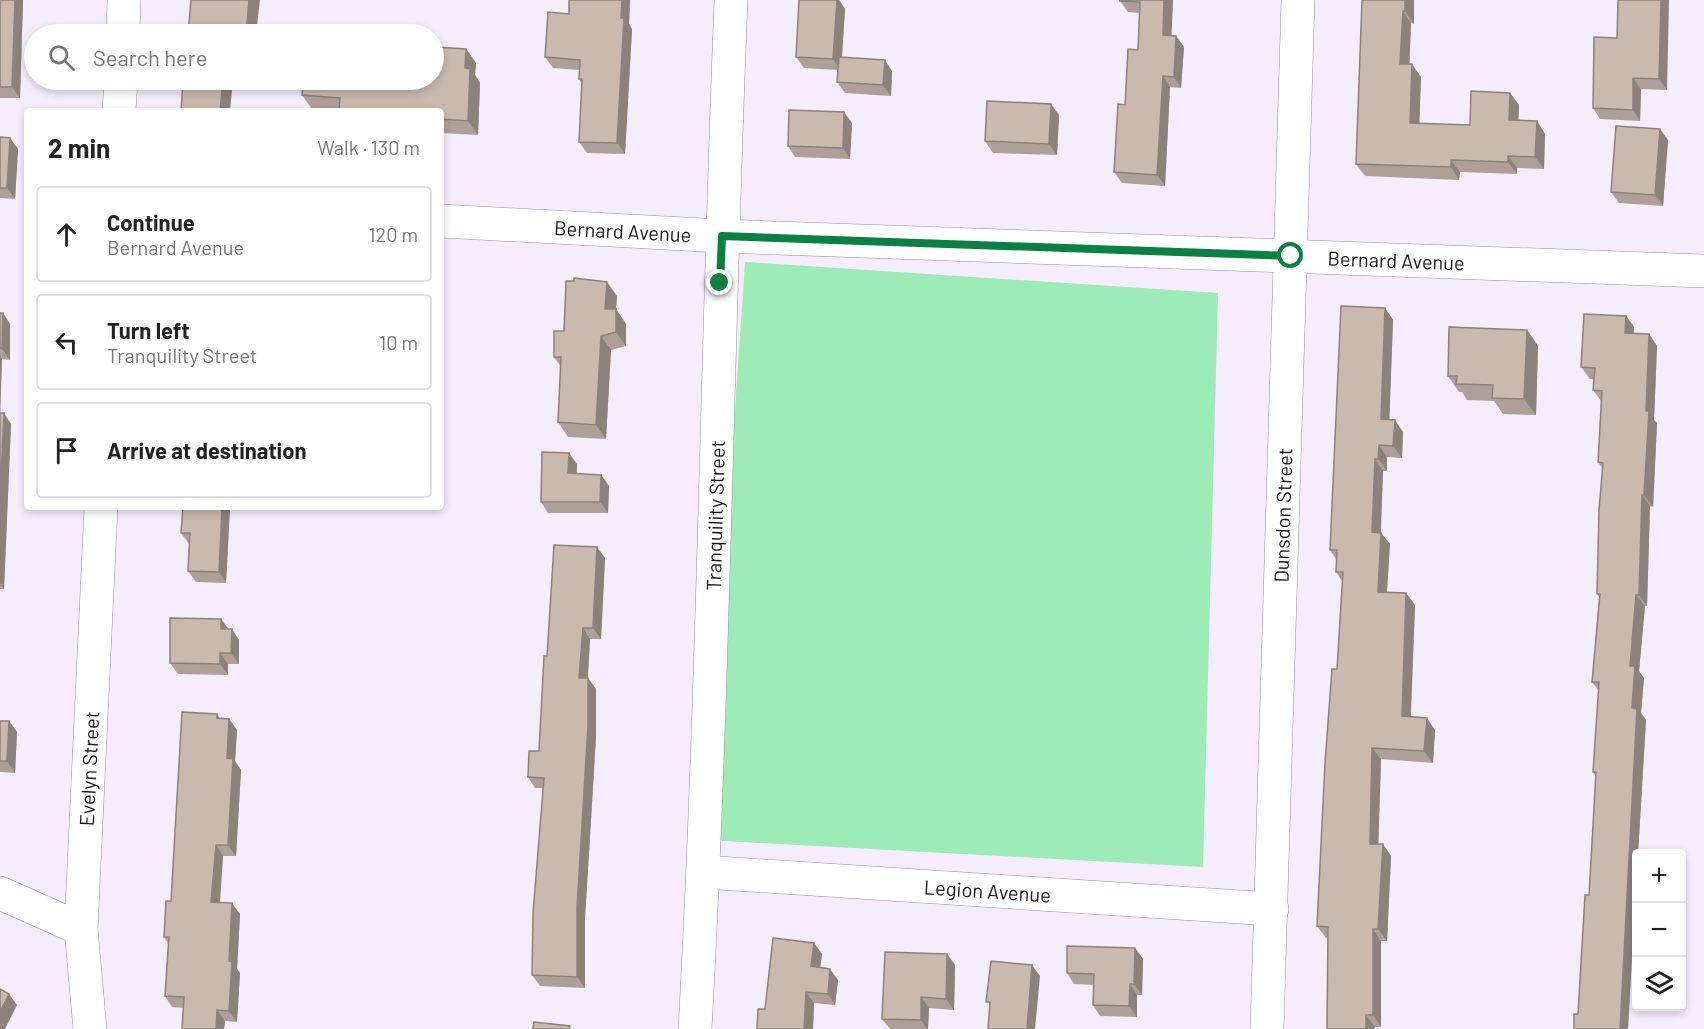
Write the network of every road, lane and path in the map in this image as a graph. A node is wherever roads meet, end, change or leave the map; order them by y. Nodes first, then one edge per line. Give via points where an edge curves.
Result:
1 (124, 0) edge
2 (731, 0) edge
3 (1298, 0) edge
4 (123, 24) edge
5 (120, 90) edge
6 (119, 108) edge
7 (444, 221) edge
8 (722, 236) junction
9 (1291, 256) junction
10 (1704, 272) edge
11 (101, 510) edge
12 (703, 872) junction
13 (0, 893) edge
14 (1272, 909) junction
15 (81, 929) junction
16 (90, 1029) edge
17 (695, 1029) edge
18 (1267, 1029) edge

1 - 4 street
2 - 8 street, Tranquility Street
3 - 9 street, Dunsdon Street
5 - 6 street
7 - 8 street, Bernard Avenue
8 - 9 street, Bernard Avenue
8 - 12 street, Tranquility Street
9 - 10 street, Bernard Avenue
9 - 14 street, Dunsdon Street
11 - 15 street, Evelyn Street
12 - 14 street, Legion Avenue
12 - 17 street, Tranquility Street
13 - 15 street
14 - 18 street, Dunsdon Street
15 - 16 street, Evelyn Street

